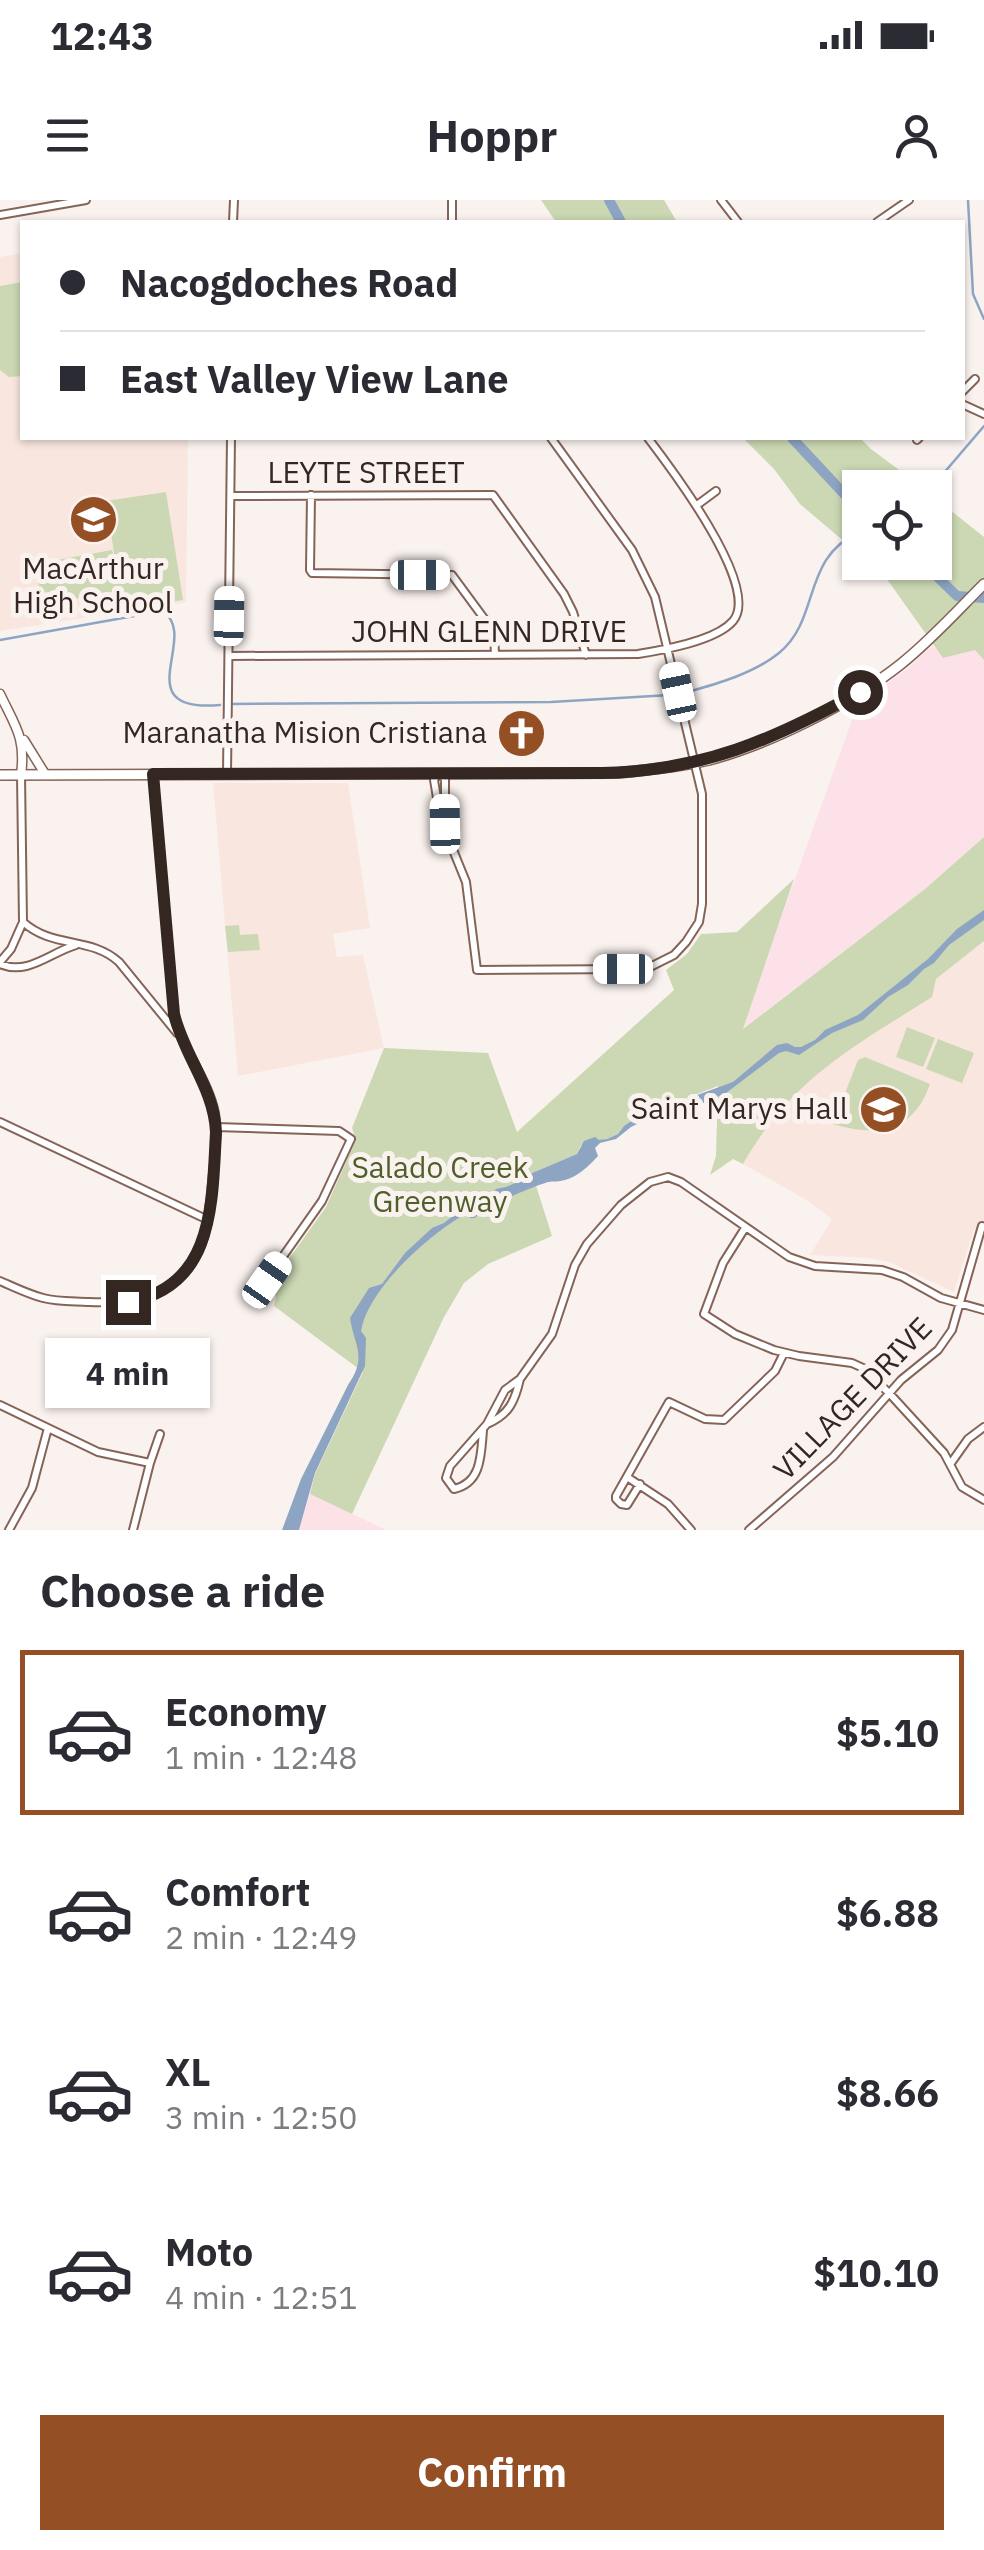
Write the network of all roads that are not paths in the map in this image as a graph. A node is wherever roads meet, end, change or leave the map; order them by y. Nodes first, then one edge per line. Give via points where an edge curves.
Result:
1 (86, 200) edge
2 (908, 200) edge
3 (67, 201) edge
4 (0, 215) edge
5 (879, 220) edge
6 (975, 380) dead end
7 (965, 389) edge
8 (232, 440) edge
9 (553, 440) edge
10 (649, 440) edge
11 (716, 492) dead end
12 (312, 495) junction
13 (231, 496) junction
14 (697, 505) junction
15 (984, 584) edge
16 (668, 648) junction
17 (495, 655) junction
18 (586, 655) junction
19 (229, 656) junction
20 (0, 694) edge
21 (21, 737) junction
22 (695, 763) junction
23 (438, 773) junction
24 (0, 774) edge
25 (21, 774) junction
26 (45, 774) junction
27 (153, 774) junction
28 (227, 774) junction
29 (23, 922) junction
30 (77, 944) junction
31 (2, 965) edge
32 (180, 1037) junction
33 (0, 1122) edge
34 (216, 1127) junction
35 (208, 1220) junction
36 (982, 1226) edge
37 (746, 1228) junction
38 (0, 1280) edge
39 (263, 1298) dead end
40 (960, 1303) junction
41 (984, 1310) edge
42 (784, 1353) junction
43 (520, 1379) junction
44 (889, 1393) junction
45 (0, 1406) edge
46 (485, 1427) junction
47 (984, 1427) edge
48 (48, 1428) junction
49 (160, 1434) dead end
50 (150, 1463) junction
51 (950, 1464) junction
52 (628, 1476) junction
53 (640, 1484) junction
54 (984, 1500) edge
55 (9, 1530) edge
56 (133, 1530) edge
57 (691, 1530) edge
58 (749, 1530) edge

1 - 3 street
2 - 5 street
3 - 4 street
6 - 7 street
8 - 13 street
9 - 16 street via 639,562
10 - 14 street
11 - 14 street
12 - 13 street, LEYTE STREET
12 - 17 street via 312,573 452,575 494,632
12 - 18 street, LEYTE STREET via 493,495 564,594
13 - 19 street
14 - 16 street, JOHN GLENN DRIVE via 728,566 738,612 720,630
15 - 22 main road via 889,673 748,747
16 - 18 street, JOHN GLENN DRIVE
16 - 22 street
17 - 18 street, JOHN GLENN DRIVE
17 - 19 street, JOHN GLENN DRIVE
19 - 28 street
20 - 21 street
21 - 25 street
21 - 26 street
22 - 23 main road via 618,772
22 - 23 street via 702,803 699,922 666,959 638,969 477,970 466,882 438,804
23 - 28 main road
24 - 25 main road
25 - 26 main road
25 - 29 street
26 - 27 main road
27 - 28 main road
27 - 32 street
29 - 30 street via 41,936
29 - 31 street
30 - 31 street via 34,964
30 - 32 street via 119,962
32 - 34 street via 210,1097
33 - 35 street
34 - 35 street
34 - 39 street via 339,1131 351,1142 322,1201 267,1280
35 - 38 street via 195,1260 181,1276 137,1300 63,1301
36 - 40 street, VILLAGE DRIVE
37 - 40 street via 804,1263 882,1270
37 - 42 street via 723,1263 704,1314
37 - 43 street via 681,1182 650,1182 582,1250 552,1334
40 - 41 street
40 - 44 street, VILLAGE DRIVE via 944,1344
42 - 44 street via 852,1363
42 - 52 street via 724,1420 669,1402
43 - 46 street via 505,1390
43 - 46 street via 514,1404
44 - 51 street
44 - 58 street, VILLAGE DRIVE via 833,1457
45 - 48 street
46 - 46 street via 450,1466 446,1478 454,1489 467,1484 479,1466
47 - 51 street
48 - 50 street via 98,1452
48 - 55 street via 32,1488
49 - 50 street
50 - 56 street
51 - 54 street via 962,1486
52 - 53 street
52 - 53 street via 616,1496 621,1504
53 - 57 street

